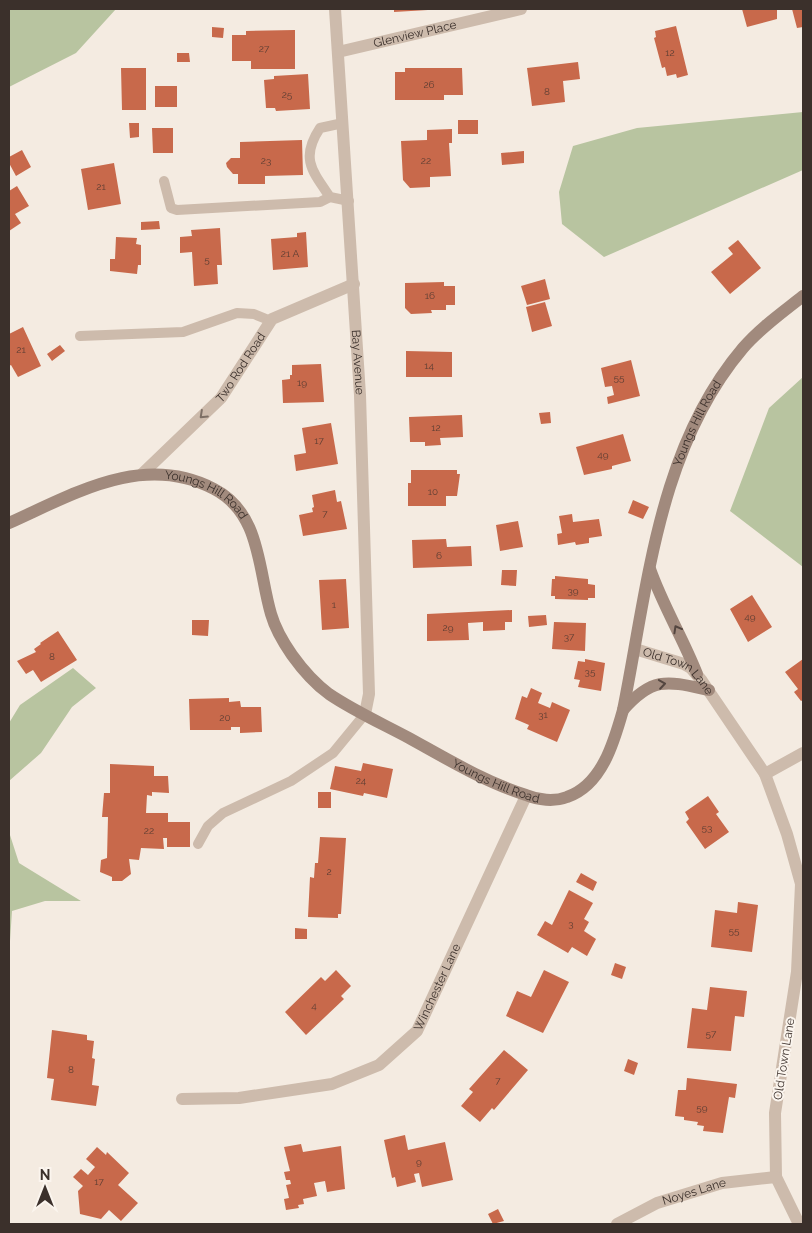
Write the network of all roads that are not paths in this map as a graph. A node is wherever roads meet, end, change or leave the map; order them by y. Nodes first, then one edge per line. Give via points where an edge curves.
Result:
1 (335, 9) edge
2 (521, 9) edge
3 (338, 52) junction
4 (343, 123) junction
5 (164, 181) dead end
6 (330, 197) junction
7 (348, 201) junction
8 (354, 284) junction
9 (803, 296) edge
10 (272, 320) junction
11 (80, 336) dead end
12 (142, 474) junction
13 (9, 523) edge
14 (650, 569) junction
15 (635, 649) junction
16 (697, 674) junction
17 (709, 690) junction
18 (623, 710) junction
19 (365, 714) junction
20 (803, 753) edge
21 (765, 774) junction
22 (526, 796) junction
23 (198, 844) dead end
24 (182, 1099) dead end
25 (776, 1177) junction
26 (617, 1224) edge
27 (799, 1224) edge

1 - 3 street, Bay Avenue
2 - 3 street, Glenview Place
3 - 4 street, Bay Avenue
4 - 6 lane via 320,128 309,151 310,166
4 - 7 street, Bay Avenue
5 - 6 lane via 171,208 177,210 320,202
6 - 7 lane
7 - 8 street, Bay Avenue
8 - 10 street, Two Rod Road
8 - 19 street, Bay Avenue via 369,694
9 - 14 street, Youngs Hill Road via 745,346 709,396 677,465
10 - 11 lane via 237,312 182,332
10 -> 12 street, Two Rod Road via 221,398
12 - 13 street, Youngs Hill Road via 91,487
12 - 19 street, Youngs Hill Road via 194,480 217,491 237,507 255,540 271,613 286,647 320,686
14 - 15 street, Youngs Hill Road
16 -> 14 street
15 - 16 street, Old Town Lane via 676,661
15 - 18 street, Youngs Hill Road
16 - 17 street, Old Town Lane
18 -> 17 street via 637,694 655,685 675,683
17 - 21 street, Old Town Lane
18 - 22 street, Youngs Hill Road via 609,753 589,784 565,798 544,800
19 - 22 street, Youngs Hill Road via 476,774
19 - 23 lane via 333,753 291,780 223,813 208,826
20 - 21 street
21 - 25 street, Old Town Lane via 788,834 801,884 797,972 775,1113
22 - 24 street, Winchester Lane via 417,1031 379,1065 332,1084 239,1098
25 - 26 street, Noyes Lane via 722,1183 657,1203
25 - 27 street, Old Town Lane

